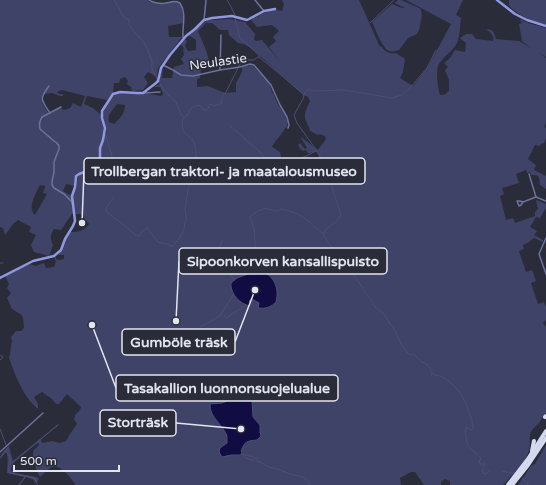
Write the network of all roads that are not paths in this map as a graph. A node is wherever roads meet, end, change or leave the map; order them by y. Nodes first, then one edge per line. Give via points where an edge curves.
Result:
1 (148, 0) edge
2 (206, 0) edge
3 (255, 0) edge
4 (497, 0) edge
5 (275, 9) dead end
6 (264, 11) junction
7 (204, 20) junction
8 (546, 26) edge
9 (220, 35) dead end
10 (183, 38) junction
11 (163, 65) junction
12 (220, 70) junction
13 (49, 86) dead end
14 (160, 92) dead end
15 (142, 93) junction
16 (61, 107) dead end
17 (50, 113) junction
18 (288, 128) dead end
19 (529, 174) dead end
20 (536, 197) junction
21 (546, 201) edge
22 (523, 202) dead end
23 (73, 203) junction
24 (546, 239) edge
25 (546, 274) edge
26 (0, 278) edge
27 (44, 413) dead end
28 (546, 431) edge
29 (546, 438) edge
30 (534, 441) dead end
31 (0, 452) edge
32 (528, 459) junction
33 (508, 485) edge
34 (512, 485) edge

1 - 10 street via 180,3 184,17
2 - 7 street
3 - 6 street
4 - 8 street via 515,14
5 - 6 street
6 - 7 street via 247,20 232,16
7 - 10 street
9 - 12 street
10 - 11 street
11 - 12 street, Neulastie via 186,76
11 - 15 street via 158,81
12 - 18 street, Neulastie via 254,65 268,81 286,114
13 - 17 street via 42,97 42,102
14 - 15 street
15 - 23 street via 115,93 104,108 101,115 105,131 100,148 100,162 76,176
16 - 17 street
17 - 23 street via 42,117 39,127 59,146 52,183 54,188
19 - 20 street
20 - 21 street
20 - 22 street
23 - 26 street via 75,221 56,255 33,261
24 - 25 street via 539,254
27 - 31 street
28 - 32 highway
29 - 34 highway
30 - 32 highway
32 - 33 highway

